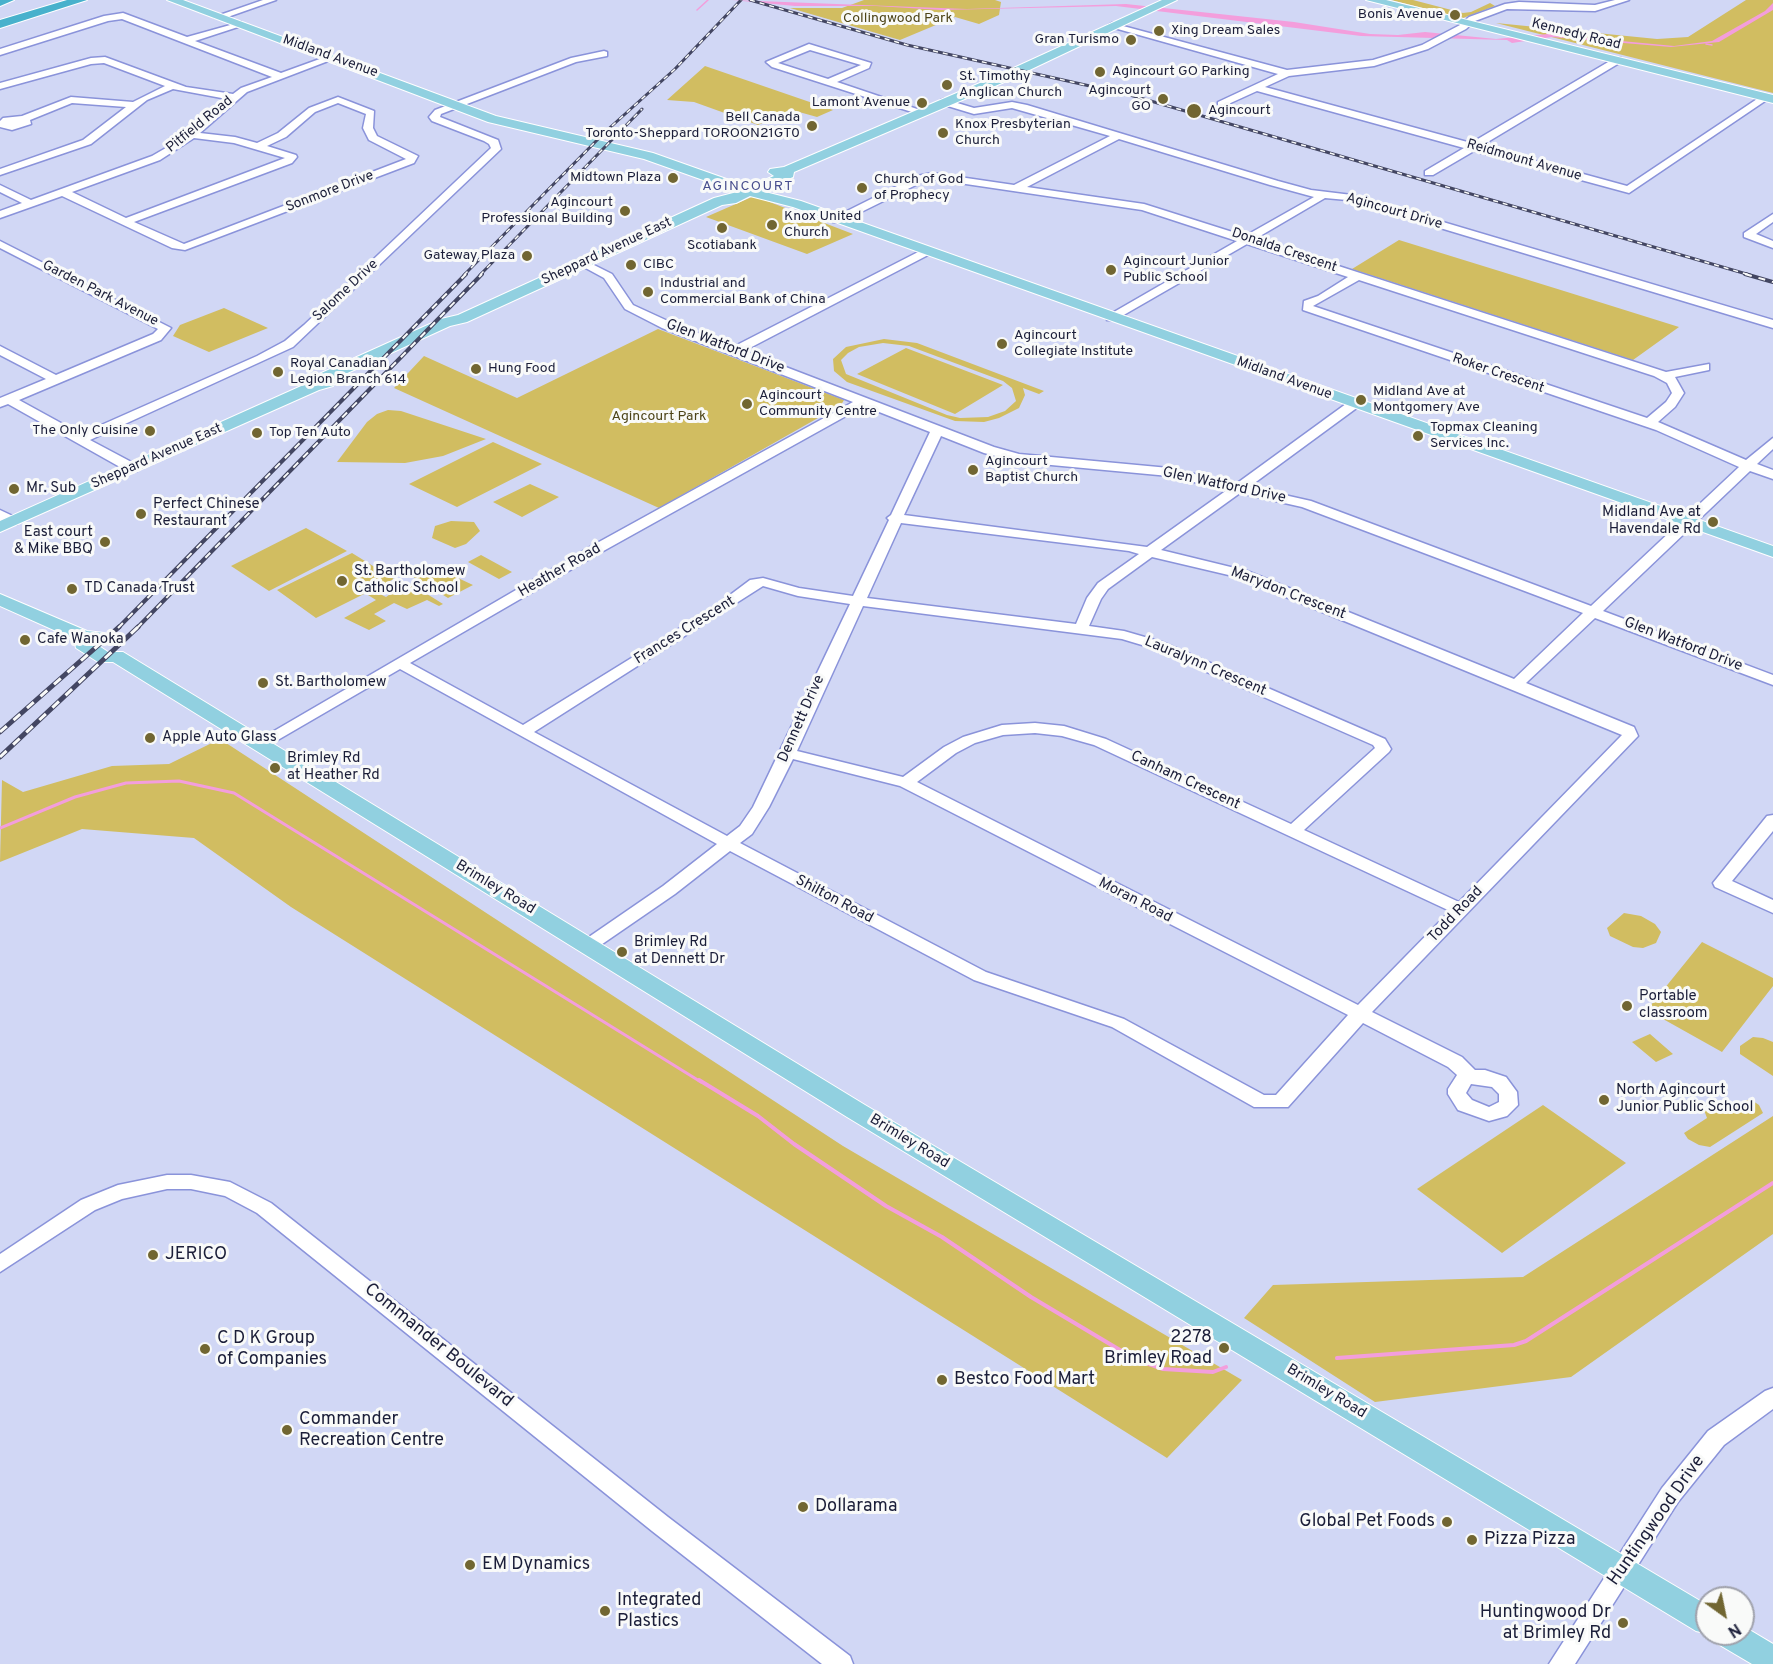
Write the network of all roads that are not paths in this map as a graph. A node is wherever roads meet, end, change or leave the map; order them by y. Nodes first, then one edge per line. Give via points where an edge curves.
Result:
1 (8, 0) edge
2 (25, 0) edge
3 (48, 0) edge
4 (81, 0) edge
5 (173, 0) edge
6 (272, 0) edge
7 (1372, 0) edge
8 (1625, 0) edge
9 (0, 2) edge
10 (1166, 2) edge
11 (0, 7) edge
12 (0, 14) edge
13 (219, 17) junction
14 (0, 24) edge
15 (238, 24) junction
16 (1469, 24) junction
17 (1112, 26) junction
18 (185, 41) junction
19 (0, 52) edge
20 (604, 54) dead end
21 (331, 58) junction
22 (1618, 60) junction
23 (1287, 73) junction
24 (279, 76) junction
25 (830, 82) junction
26 (0, 86) edge
27 (172, 86) junction
28 (1258, 88) junction
29 (233, 97) junction
30 (1770, 98) edge
31 (944, 102) junction
32 (457, 104) junction
33 (1221, 104) dead end
34 (135, 105) junction
35 (921, 112) junction
36 (22, 118) dead end
37 (191, 135) junction
38 (1119, 136) junction
39 (260, 146) junction
40 (1475, 147) junction
41 (0, 172) edge
42 (1429, 173) dead end
43 (748, 187) junction
44 (0, 188) edge
45 (1016, 188) junction
46 (63, 192) junction
47 (1322, 194) junction
48 (31, 204) junction
49 (0, 214) edge
50 (1773, 217) edge
51 (837, 220) junction
52 (127, 221) junction
53 (1247, 239) junction
54 (0, 244) edge
55 (1773, 245) edge
56 (926, 252) junction
57 (584, 263) junction
58 (1357, 276) junction
59 (1112, 318) junction
60 (1773, 324) edge
61 (0, 350) edge
62 (734, 351) junction
63 (1705, 367) dead end
64 (1665, 376) junction
65 (54, 380) junction
66 (4, 401) edge
67 (864, 401) junction
68 (1354, 404) junction
69 (1649, 423) junction
70 (937, 430) junction
71 (81, 439) junction
72 (1773, 442) edge
73 (1748, 465) junction
74 (132, 468) junction
75 (1773, 475) edge
76 (1238, 486) junction
77 (894, 518) junction
78 (4, 521) edge
79 (1688, 521) junction
80 (1149, 551) junction
81 (1773, 552) edge
82 (0, 599) edge
83 (857, 601) junction
84 (1594, 611) junction
85 (1081, 629) junction
86 (401, 664) junction
87 (1773, 680) edge
88 (1517, 684) junction
89 (1628, 730) joint
90 (525, 731) junction
91 (258, 745) junction
92 (788, 753) junction
93 (906, 783) junction
94 (1773, 820) edge
95 (1293, 831) junction
96 (730, 844) junction
97 (1773, 907) edge
98 (1461, 910) junction
99 (589, 945) junction
100 (1360, 1014) junction
101 (1470, 1077) dead end
102 (1281, 1102) joint
103 (0, 1264) edge
104 (1773, 1397) edge
105 (1621, 1570) junction
106 (1695, 1614) edge
107 (1749, 1646) edge
108 (1773, 1660) edge
109 (842, 1664) edge
110 (1562, 1664) edge

1 - 9 highway
2 - 11 highway
3 - 12 highway
4 - 14 highway
5 - 13 main road, Midland Avenue
6 - 13 street
7 - 16 main road, Kennedy Road
8 - 16 street via 1600,8 1519,5 1494,10 1493,15
10 - 17 main road, Sheppard Avenue East
13 - 15 main road, Midland Avenue
15 - 18 street
15 - 21 main road, Midland Avenue
16 - 22 main road, Kennedy Road
16 - 23 street via 1436,42 1374,63
17 - 23 street
17 - 31 main road, Sheppard Avenue East
18 - 19 street via 118,16
18 - 24 street
20 - 32 street via 574,60
21 - 24 street, Pitfield Road
21 - 32 main road, Midland Avenue
22 - 30 main road, Kennedy Road
22 - 40 street
23 - 28 street
24 - 29 street, Pitfield Road
25 - 25 street via 866,63 809,47 771,62
25 - 35 street
26 - 27 street via 100,60 109,60
27 - 29 street
27 - 34 street
28 - 33 street
28 - 40 street, Reidmount Avenue
29 - 37 street, Pitfield Road
30 - 40 street, Reidmount Avenue via 1629,190
31 - 35 main road, Sheppard Avenue East
31 - 38 street, Agincourt Drive via 974,111 1024,106
32 - 43 main road, Midland Avenue via 488,115 685,161
32 - 71 street, Salome Drive via 440,111 435,118 494,142 496,149 308,328 290,344 261,359
34 - 36 street via 71,100
34 - 41 street via 87,142
35 - 43 main road, Sheppard Avenue East via 787,170 788,174
37 - 39 street
37 - 46 street, Pitfield Road via 148,162
38 - 45 street
38 - 47 street, Agincourt Drive
39 - 52 street via 292,157 288,162
39 - 52 street, Sonmore Drive via 282,135 312,110 338,100 371,113 368,128 374,138 413,156 410,161 192,245 176,246
40 - 42 street
43 - 51 main road, Midland Avenue
43 - 57 main road, Sheppard Avenue East via 731,200 718,201
44 - 48 street
45 - 51 street, Donalda Crescent via 929,176
45 - 53 street, Donalda Crescent via 1144,207
46 - 48 street, Pitfield Road
46 - 52 street, Sonmore Drive
47 - 53 street
47 - 60 street, Agincourt Drive via 1348,197
48 - 49 street, Pitfield Road
50 - 55 street via 1748,235
51 - 56 main road, Midland Avenue
53 - 58 street, Donalda Crescent
53 - 59 street
54 - 65 street, Garden Park Avenue via 165,328 157,337
56 - 59 main road, Midland Avenue
56 - 62 street
57 - 62 street, Glen Watford Drive via 608,276 629,307
57 - 74 main road, Sheppard Avenue East via 462,319 456,327
58 - 64 street, Donalda Crescent
58 - 69 street, Roker Crescent via 1308,303 1307,308
59 - 68 main road, Midland Avenue
61 - 65 street
62 - 67 street, Glen Watford Drive
63 - 64 street
64 - 69 street via 1678,393
65 - 66 street, Garden Park Avenue
66 - 71 street
67 - 70 street, Glen Watford Drive
67 - 86 street, Heather Road via 593,551
68 - 76 street
68 - 79 main road, Midland Avenue
69 - 73 street, Roker Crescent
70 - 76 street, Glen Watford Drive via 1019,458 1169,472
70 - 77 street, Dennett Drive
71 - 74 street
72 - 73 street
73 - 75 street, Roker Crescent
73 - 79 street
74 - 78 main road, Sheppard Avenue East
76 - 80 street
76 - 84 street, Glen Watford Drive via 1306,504
77 - 80 street, Marydon Crescent
77 - 83 street, Dennett Drive
79 - 81 main road, Midland Avenue
79 - 84 street
80 - 85 street via 1103,586
80 - 88 street, Marydon Crescent via 1242,574
82 - 91 main road, Brimley Road via 84,636 82,644 105,658 116,656
83 - 85 street, Lauralynn Crescent
83 - 90 street, Frances Crescent via 798,592 769,582 755,584
83 - 92 street, Dennett Drive
84 - 87 street, Glen Watford Drive
84 - 88 street
85 - 95 street, Lauralynn Crescent via 1157,645 1379,742 1383,749
86 - 90 street, Shilton Road
86 - 91 street, Heather Road
88 - 89 street, Marydon Crescent
89 - 98 street, Todd Road via 1630,736
90 - 96 street, Shilton Road
91 - 99 main road, Brimley Road
92 - 93 street, Moran Road
92 - 96 street, Dennett Drive via 746,830
93 - 95 street, Canham Crescent via 969,740 1002,730 1048,728 1100,742
93 - 100 street, Moran Road
94 - 97 street via 1721,883
95 - 98 street, Canham Crescent
96 - 99 street, Dennett Drive
96 - 102 street, Shilton Road via 980,976 1108,1019 1261,1102
98 - 100 street, Todd Road
99 - 105 main road, Brimley Road via 856,1111
100 - 101 street, Moran Road via 1455,1062
100 - 102 street, Todd Road
103 - 109 street, Commander Boulevard via 88,1205 118,1192 167,1182 230,1189 264,1208
104 - 105 street, Huntingwood Drive via 1716,1438 1670,1495
105 - 106 main road, Brimley Road
105 - 110 street, Huntingwood Drive
107 - 108 main road

